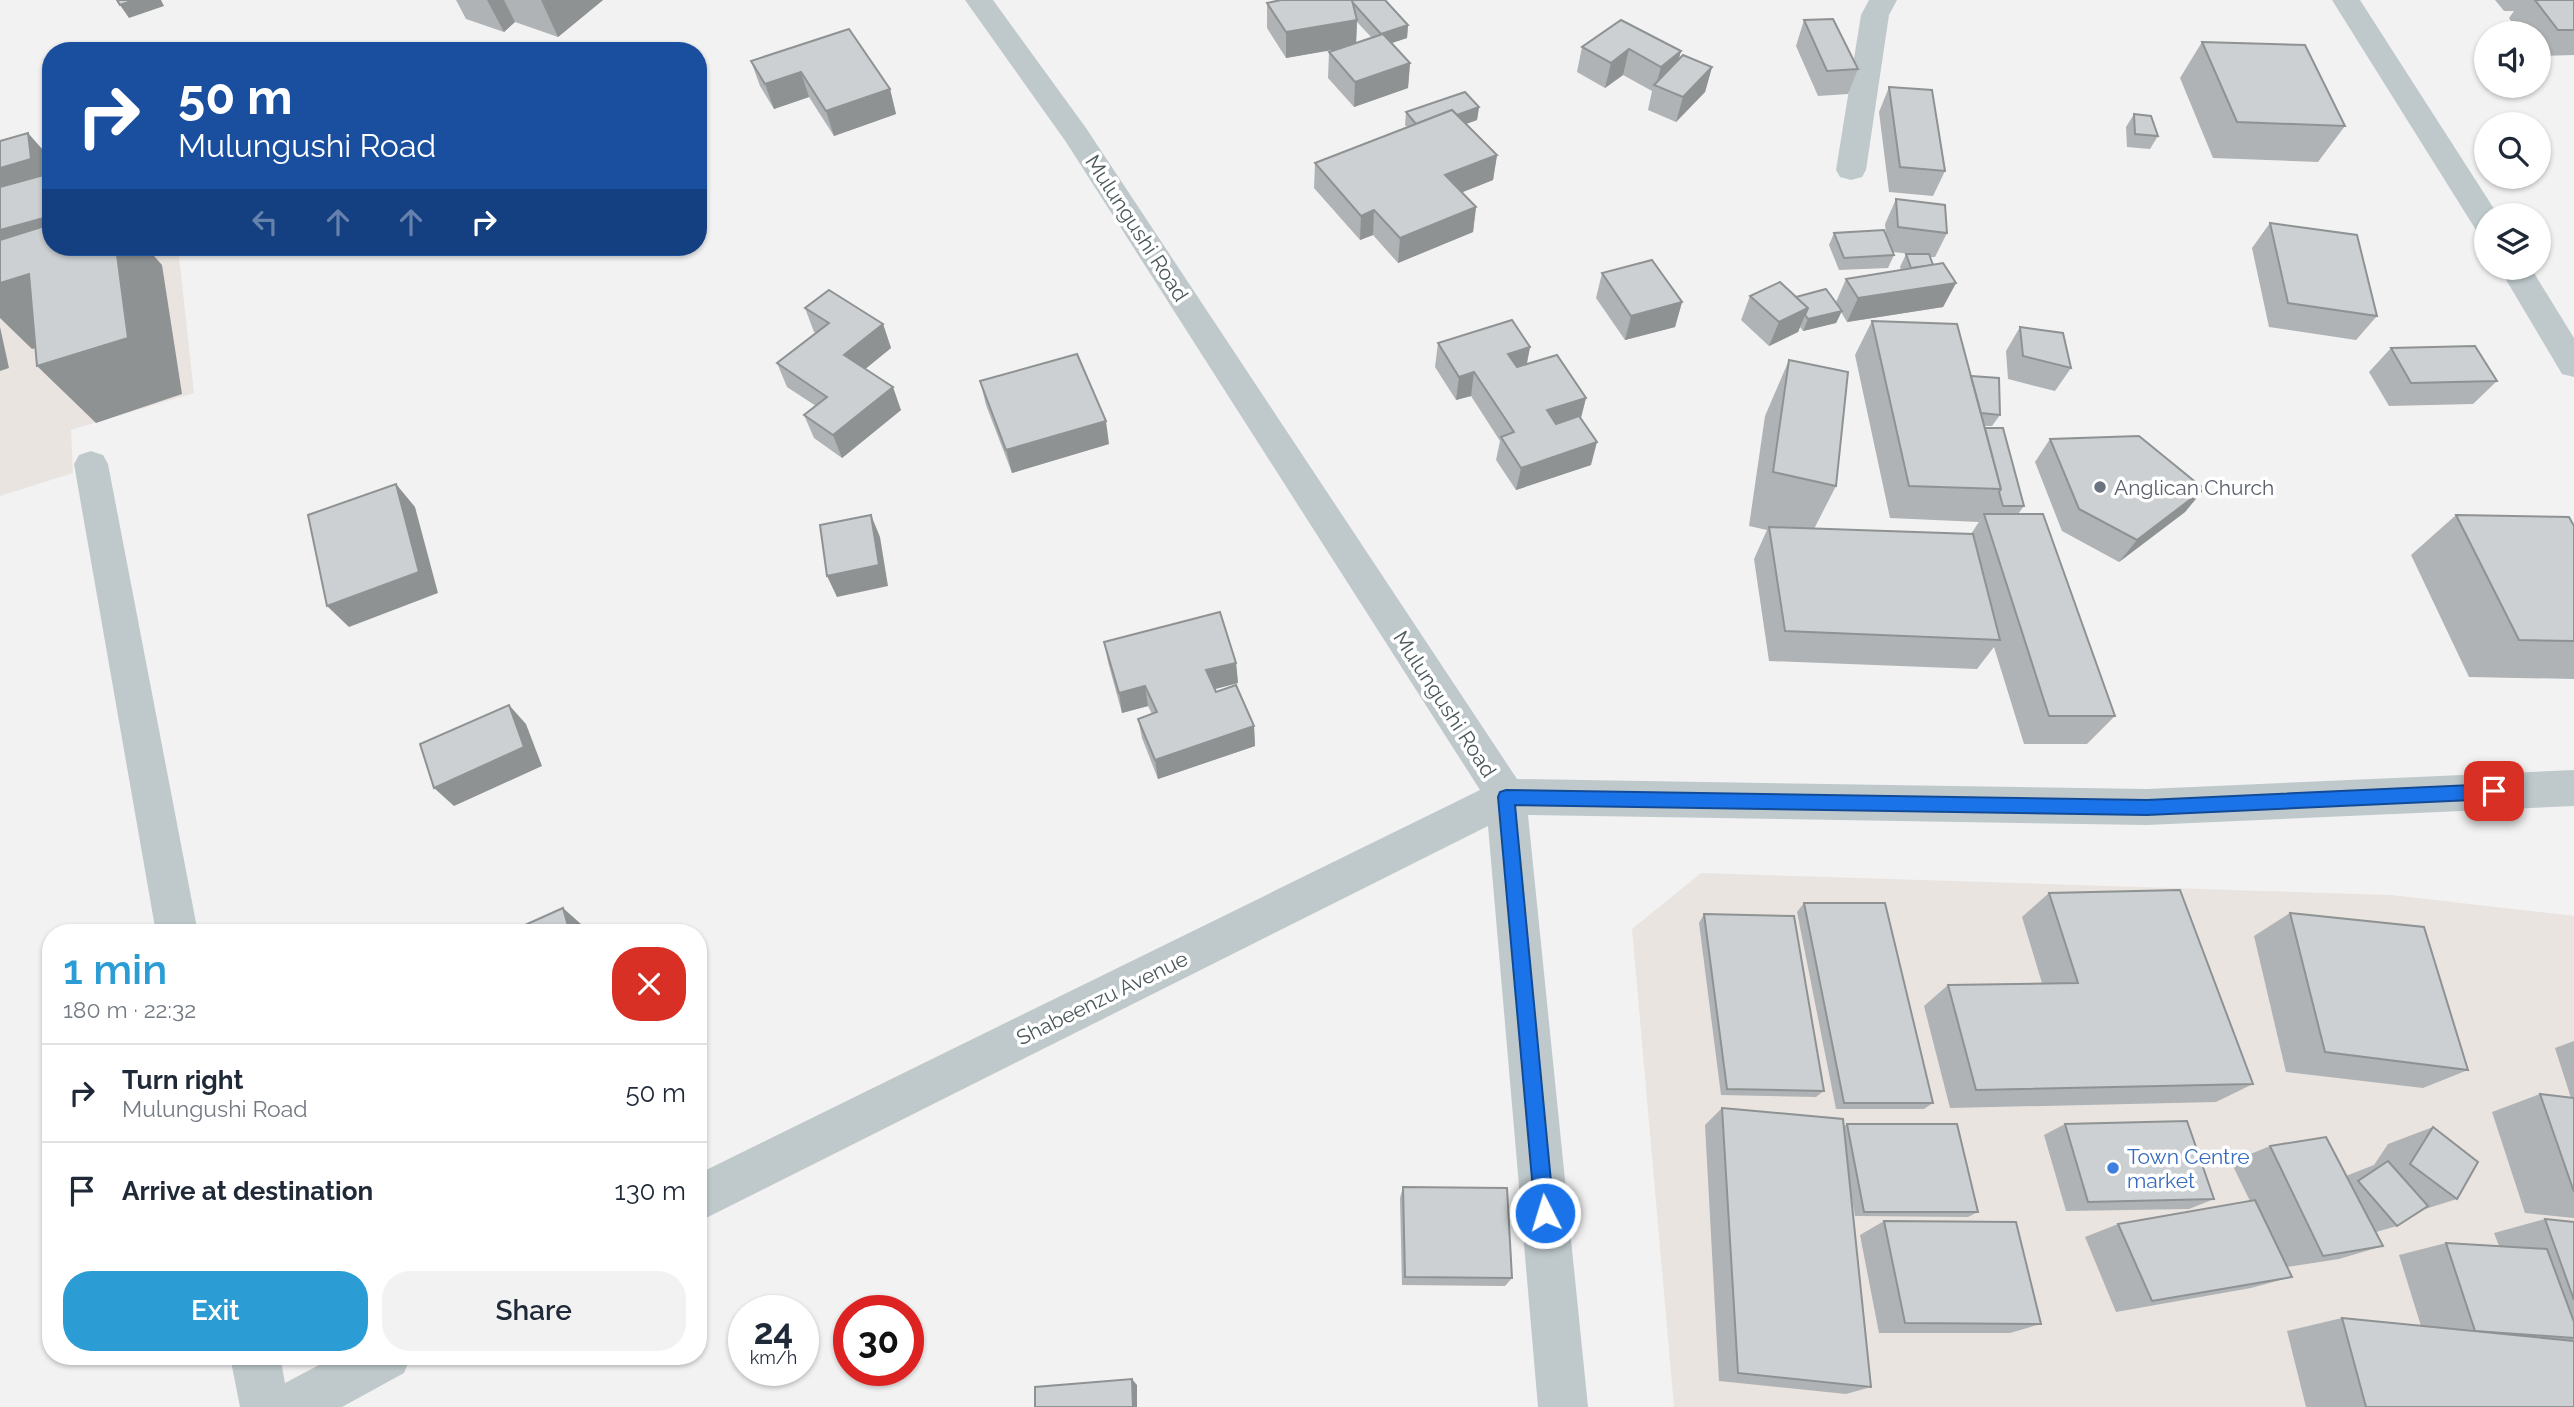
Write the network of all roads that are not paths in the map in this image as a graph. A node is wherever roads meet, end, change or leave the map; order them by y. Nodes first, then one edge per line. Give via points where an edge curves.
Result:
1 (979, 0) edge
2 (1883, 0) edge
3 (2346, 0) edge
4 (1851, 170) dead end
5 (2474, 203) edge
6 (2522, 280) edge
7 (2574, 365) edge
8 (91, 464) dead end
9 (2574, 788) edge
10 (1506, 797) junction
11 (175, 924) edge
12 (707, 1195) edge
13 (257, 1365) edge
14 (370, 1365) edge
15 (265, 1407) edge
16 (291, 1407) edge
17 (1563, 1407) edge

1 - 10 street, Mulungushi Road via 1076,135
2 - 4 street via 1875,15
3 - 5 street
6 - 7 street
8 - 11 street
9 - 10 street, Mulungushi Road via 2147,807
10 - 12 street, Shabeenzu Avenue
10 - 17 street
13 - 15 street
14 - 16 street

